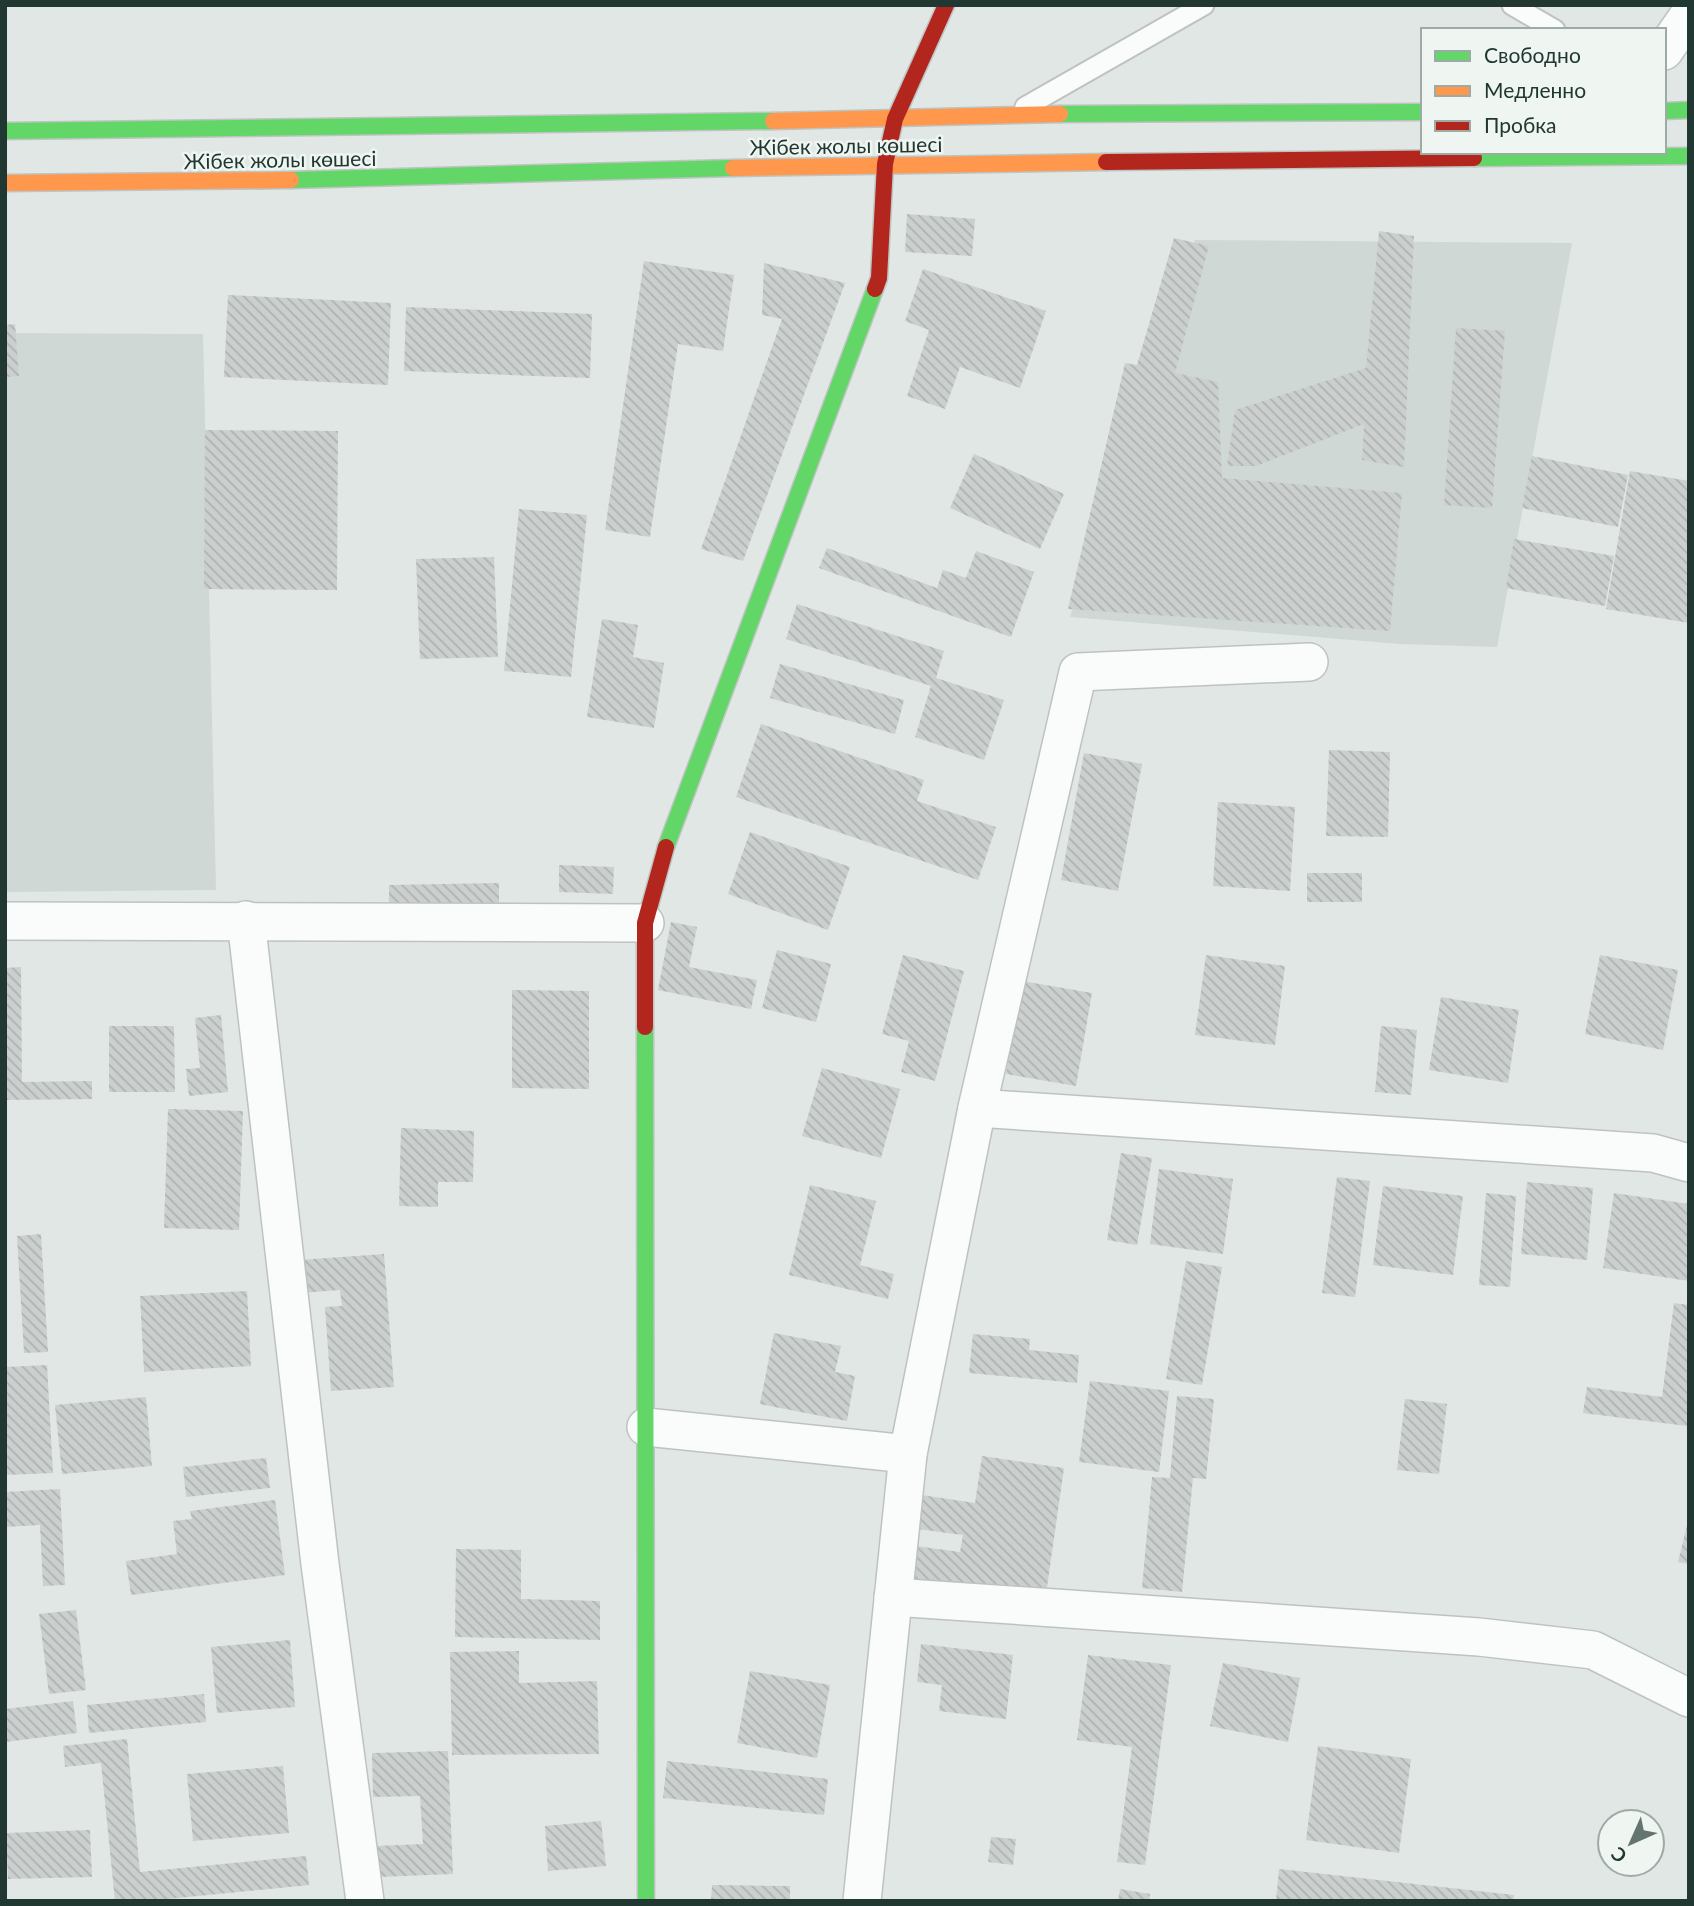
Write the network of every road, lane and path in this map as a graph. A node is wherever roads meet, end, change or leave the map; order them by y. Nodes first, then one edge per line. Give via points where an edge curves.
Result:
1 (946, 5) edge
2 (1204, 5) edge
3 (1512, 5) edge
4 (1689, 15) edge
5 (1552, 28) edge
6 (1666, 48) edge
7 (1689, 110) edge
8 (1666, 111) edge
9 (1421, 112) edge
10 (1013, 114) junction
11 (895, 120) junction
12 (5, 131) edge
13 (1689, 156) edge
14 (885, 164) junction
15 (5, 183) edge
16 (1309, 662) dead end
17 (246, 920) junction
18 (5, 921) edge
19 (645, 923) junction
20 (977, 1108) junction
21 (1689, 1163) edge
22 (646, 1427) junction
23 (908, 1454) junction
24 (893, 1597) junction
25 (1689, 1698) edge
26 (365, 1901) edge
27 (646, 1901) edge
28 (862, 1901) edge

1 - 11 main road
2 - 10 lane
3 - 5 lane
4 - 6 street
7 - 8 main road
9 - 10 main road, Жібек жолы көшесі
10 - 11 main road, Жібек жолы көшесі
11 - 12 main road, Жібек жолы көшесі
11 - 14 main road
13 - 14 main road, Жібек жолы көшесі
14 - 15 main road, Жібек жолы көшесі via 356,179
14 - 19 main road via 879,278 668,839
16 - 20 street via 1077,672
17 - 18 street
17 - 19 street
17 - 26 street via 320,1564
19 - 22 main road
20 - 21 street via 1653,1153
20 - 23 street
22 - 23 street
22 - 27 main road
23 - 24 street
24 - 25 street via 1479,1637 1593,1650
24 - 28 street

